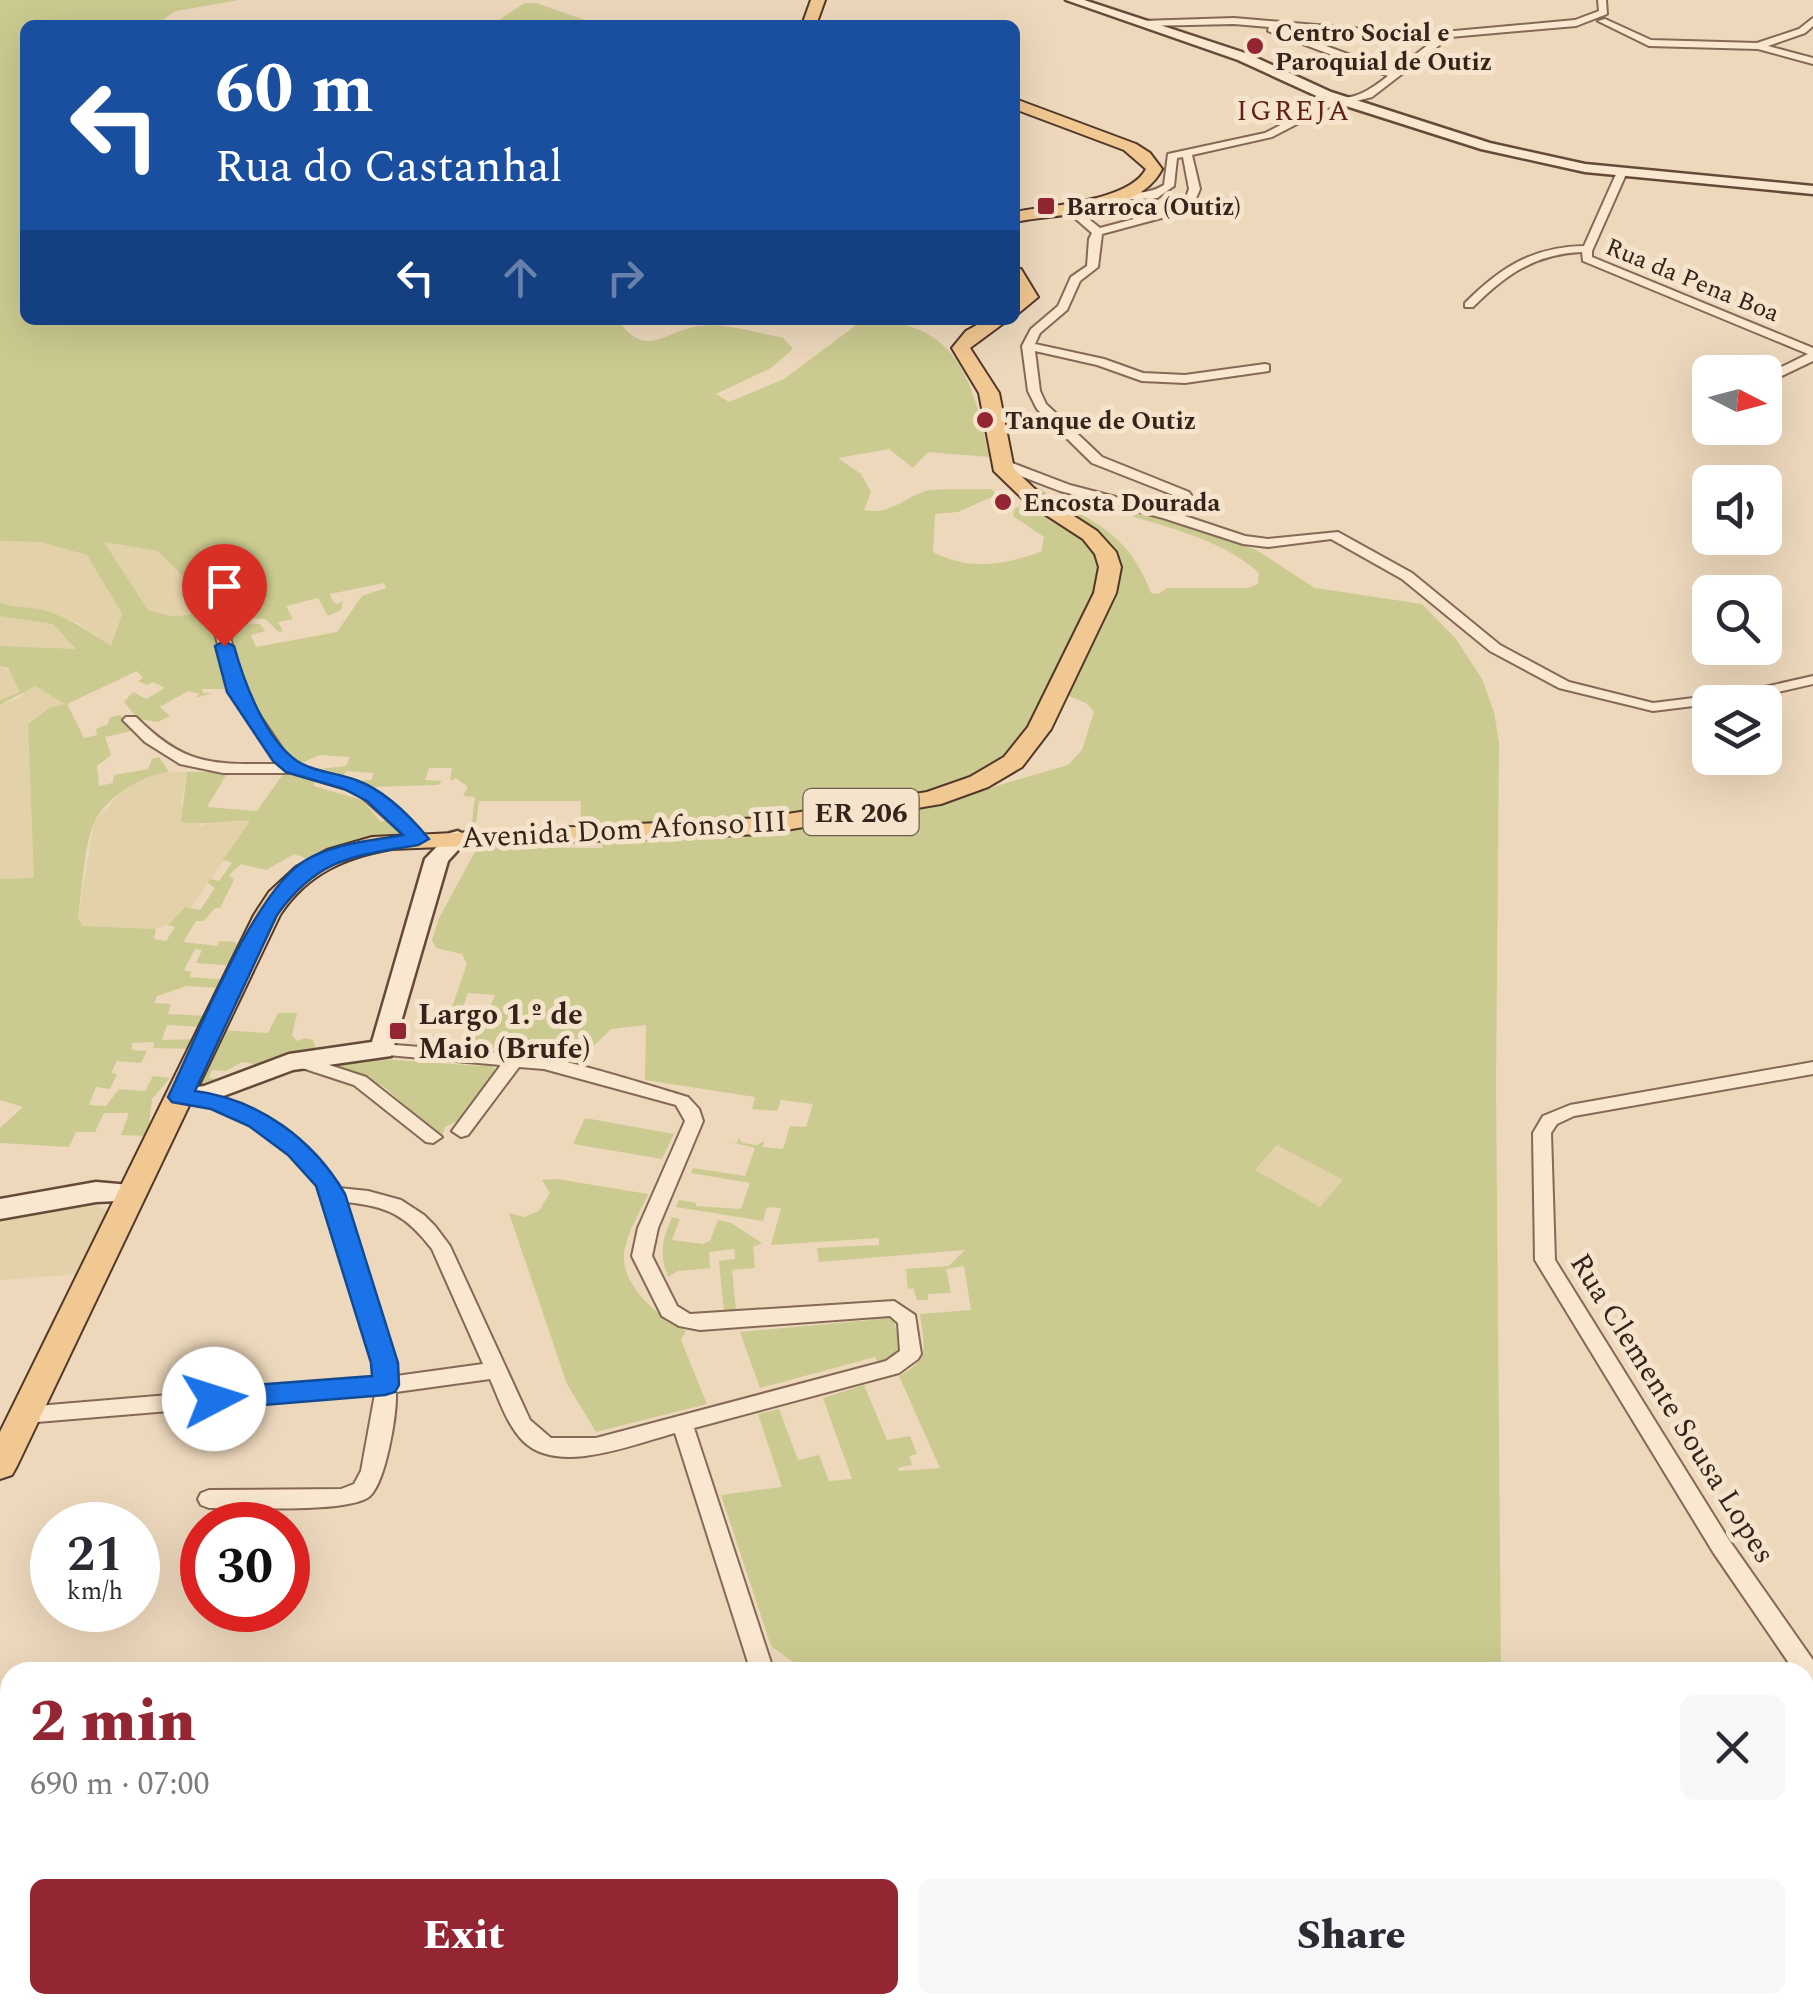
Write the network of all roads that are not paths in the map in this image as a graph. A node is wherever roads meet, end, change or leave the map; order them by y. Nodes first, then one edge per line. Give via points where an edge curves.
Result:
1 (1072, 0) edge
2 (1602, 0) edge
3 (1603, 17) junction
4 (1813, 21) edge
5 (1144, 23) junction
6 (1260, 23) junction
7 (1446, 36) junction
8 (1758, 46) junction
9 (1813, 61) edge
10 (1392, 74) junction
11 (1342, 100) junction
12 (1020, 106) edge
13 (1187, 153) junction
14 (1622, 172) junction
15 (1813, 190) edge
16 (1118, 196) junction
17 (1066, 206) junction
18 (1020, 216) edge
19 (1098, 232) junction
20 (1588, 249) junction
21 (1020, 282) edge
22 (1469, 305) dead end
23 (1020, 306) edge
24 (990, 325) edge
25 (1028, 346) junction
26 (1813, 354) edge
27 (1265, 368) dead end
28 (1782, 371) edge
29 (1002, 464) junction
30 (1168, 514) junction
31 (219, 621) dead end
32 (1813, 680) edge
33 (131, 720) dead end
34 (293, 768) junction
35 (428, 849) junction
36 (382, 1050) junction
37 (516, 1058) junction
38 (299, 1061) junction
39 (1813, 1068) edge
40 (189, 1097) junction
41 (461, 1131) dead end
42 (434, 1137) dead end
43 (131, 1193) junction
44 (333, 1194) junction
45 (0, 1209) edge
46 (495, 1370) junction
47 (385, 1385) junction
48 (25, 1415) junction
49 (682, 1423) junction
50 (0, 1466) edge
51 (210, 1499) dead end
52 (761, 1662) edge
53 (1801, 1662) edge

1 - 5 main road
2 - 3 street
3 - 7 street
3 - 8 street via 1649,43
4 - 8 street
5 - 6 street
5 - 11 main road
6 - 7 street
6 - 10 street
7 - 10 street
8 - 9 street
10 - 11 street via 1369,95
11 - 13 street via 1268,135
11 - 14 main road via 1486,146
12 - 16 main road via 1144,156 1152,178
13 - 16 street via 1172,156 1170,186 1163,192
13 - 19 street via 1196,190 1187,208
14 - 15 main road
14 - 20 street, Rua da Pena Boa
16 - 17 main road
17 - 18 main road
17 - 19 street
19 - 25 street via 1092,267 1075,280 1063,308 1034,331
20 - 22 street via 1528,258 1503,270
20 - 26 street, Rua da Pena Boa via 1587,259 1596,266
21 - 23 main road via 1029,297
24 - 29 main road via 962,350 989,393
25 - 27 street via 1142,378
25 - 30 street via 1041,406 1097,460 1184,495
26 - 28 street
29 - 30 street
29 - 35 main road, Avenida Dom Afonso III / ER 206 via 1018,486 1090,535 1108,559 1109,583 1023,752 994,774 945,795 742,828 458,838
30 - 32 street via 1243,540 1334,535 1408,576 1495,648 1564,685 1653,707
31 - 34 street via 237,692 260,732
33 - 34 street via 154,745 184,762
34 - 35 street via 362,790
35 - 36 main road
35 - 40 main road, Avenida Dom Afonso III / ER 206 via 341,852 288,885 267,915
36 - 37 street
36 - 38 main road
37 - 41 street
37 - 49 street via 672,1095 690,1109 690,1134 642,1256 660,1300 677,1318 718,1322 882,1306 908,1320 913,1346 903,1362
38 - 40 main road
38 - 42 street via 360,1081
39 - 53 street, Rua Clemente Sousa Lopes via 1570,1111 1550,1120 1542,1133 1545,1260 1721,1546
40 - 43 main road, Avenida Dom Afonso III / ER 206
40 - 44 street via 228,1106 278,1134
43 - 45 main road via 96,1192
43 - 48 main road, Avenida Dom Afonso III / ER 206
44 - 46 street via 387,1201 416,1214 440,1246
44 - 47 street via 385,1363
46 - 47 street
46 - 49 street via 528,1435 546,1447 596,1446
47 - 48 street
47 - 51 street via 372,1472 362,1490 344,1498
48 - 50 main road, Avenida Dom Afonso III / ER 206
49 - 52 street

